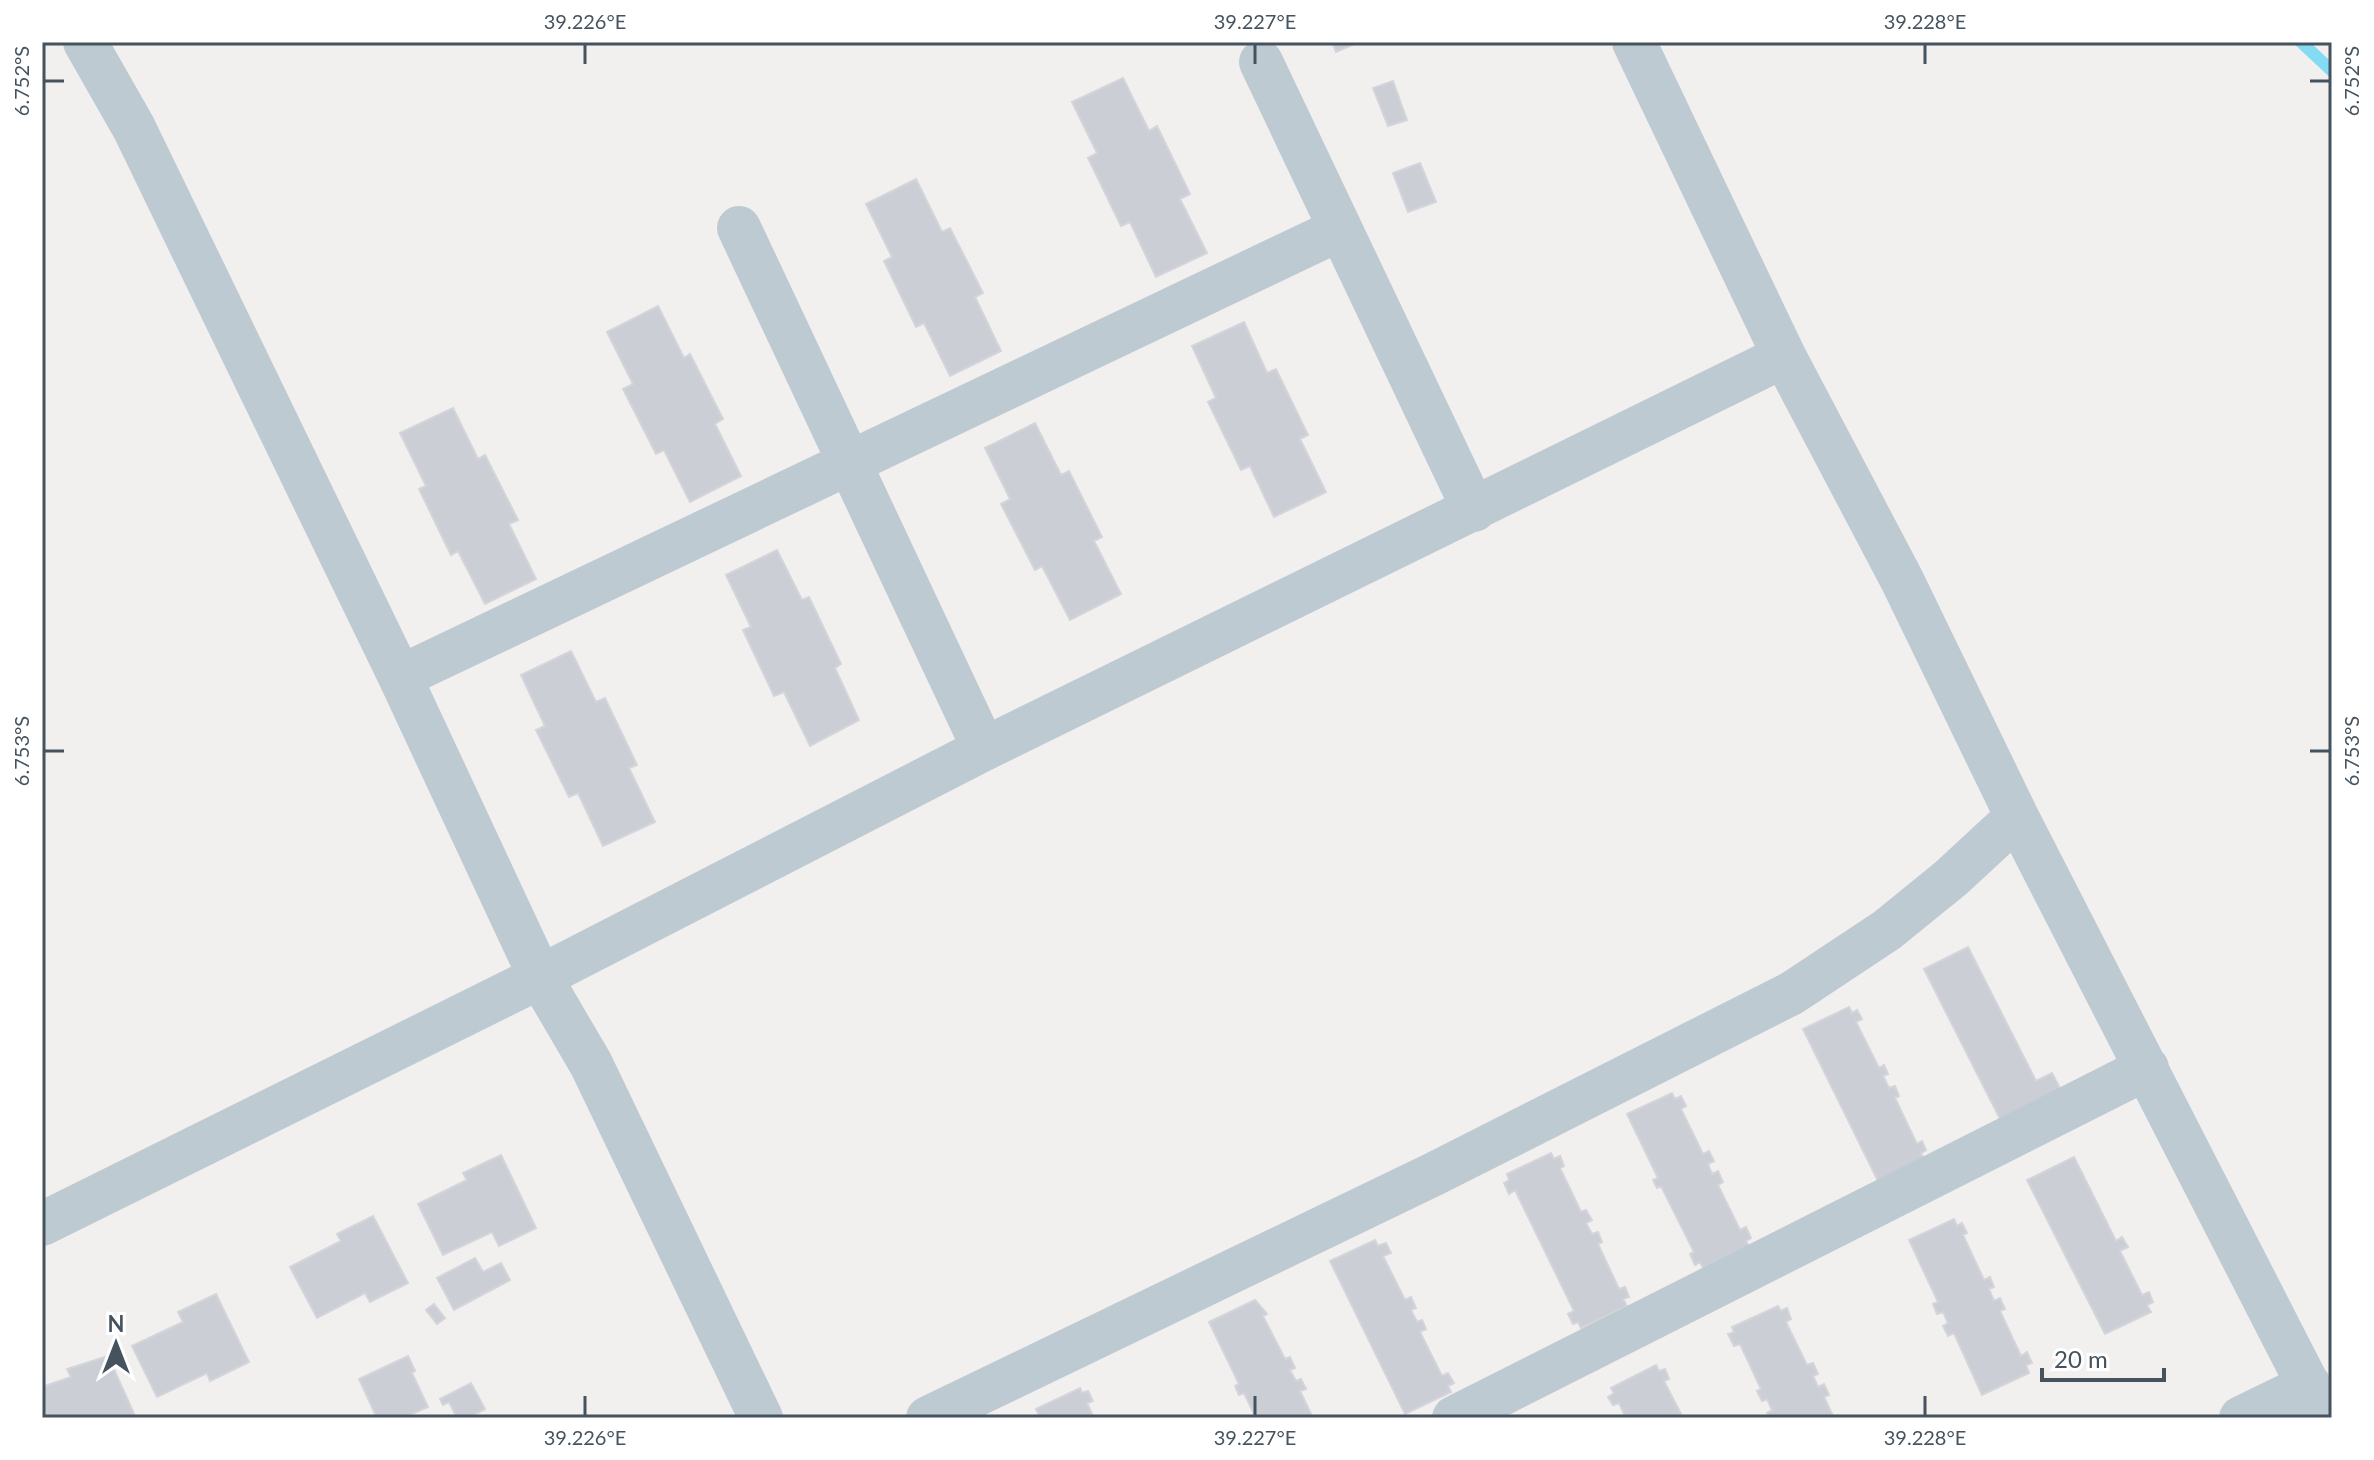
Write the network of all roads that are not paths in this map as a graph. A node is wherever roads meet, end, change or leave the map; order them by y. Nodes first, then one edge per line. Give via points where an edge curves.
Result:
1 (85, 42) edge
2 (1634, 42) edge
3 (1261, 62) dead end
4 (739, 228) dead end
5 (1340, 229) junction
6 (1784, 356) junction
7 (851, 462) junction
8 (1474, 510) junction
9 (400, 677) junction
10 (984, 749) junction
11 (2017, 817) junction
12 (540, 977) junction
13 (2147, 1068) junction
14 (42, 1224) edge
15 (2317, 1402) edge
16 (761, 1418) edge
17 (928, 1418) edge
18 (1454, 1418) edge
19 (2241, 1418) edge

1 - 9 lane via 134,128
2 - 6 lane
3 - 5 lane
4 - 7 lane
5 - 7 lane
5 - 8 lane
6 - 8 lane
6 - 11 lane via 1902,580
7 - 9 lane
7 - 10 lane
8 - 10 lane
9 - 12 lane
10 - 12 lane
11 - 13 lane
11 - 17 lane via 1887,930 1792,993 1434,1174
12 - 14 lane
12 - 16 lane via 591,1064
13 - 15 lane
13 - 18 lane
15 - 19 lane

